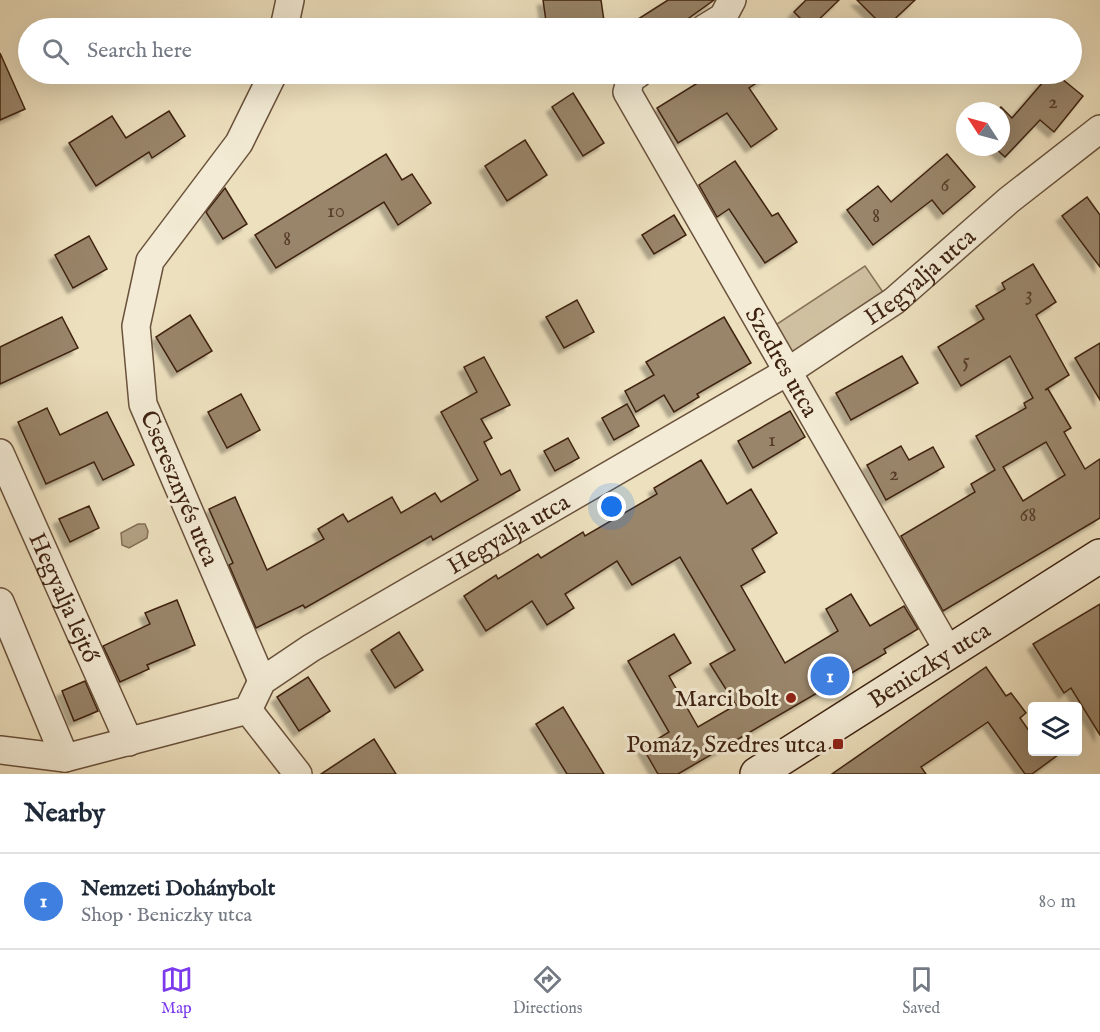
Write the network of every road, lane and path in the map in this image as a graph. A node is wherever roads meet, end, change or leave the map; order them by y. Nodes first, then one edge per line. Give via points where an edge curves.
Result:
1 (290, 0) edge
2 (732, 0) edge
3 (286, 18) edge
4 (721, 18) edge
5 (268, 84) edge
6 (629, 84) edge
7 (1100, 129) edge
8 (787, 372) junction
9 (0, 453) edge
10 (1100, 556) edge
11 (0, 602) edge
12 (949, 652) junction
13 (262, 681) junction
14 (248, 710) junction
15 (129, 742) junction
16 (0, 750) edge
17 (65, 758) junction
18 (298, 774) edge
19 (757, 774) edge

1 - 3 street
2 - 4 street
5 - 13 street, Cseresznyés utca via 239,143 150,261 136,326 143,404
6 - 8 street, Szedres utca via 627,92
7 - 8 street, Hegyalja utca via 1009,200 894,301
8 - 12 street, Szedres utca
8 - 13 street, Hegyalja utca via 311,648
9 - 15 street, Hegyalja lejtő
10 - 12 main road, Beniczky utca
11 - 17 street
12 - 19 main road, Beniczky utca
13 - 14 street
14 - 15 street
14 - 18 street
15 - 17 street
16 - 17 street

